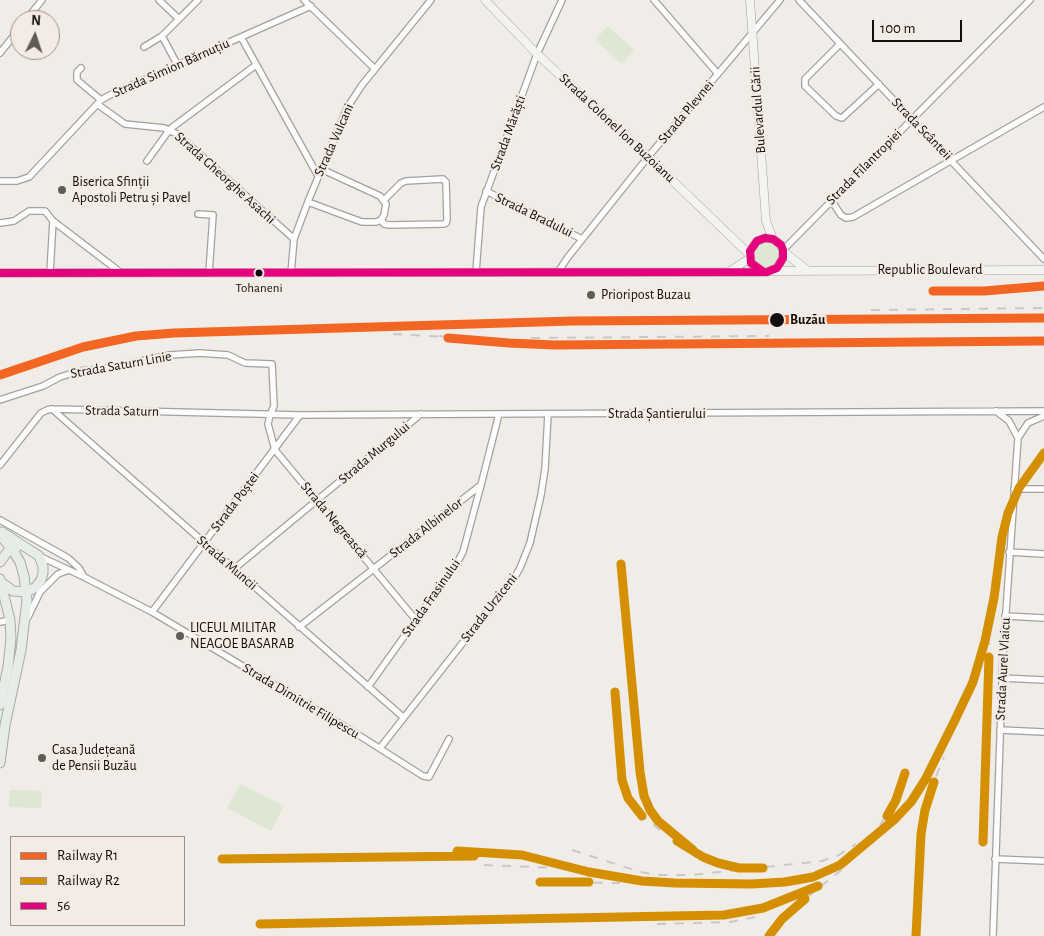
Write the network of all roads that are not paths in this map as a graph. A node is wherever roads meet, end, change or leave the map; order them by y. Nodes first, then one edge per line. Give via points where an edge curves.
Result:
1 (42, 0) edge
2 (159, 0) edge
3 (198, 0) edge
4 (304, 0) edge
5 (431, 0) edge
6 (485, 0) edge
7 (562, 0) edge
8 (654, 0) edge
9 (750, 0) edge
10 (780, 0) edge
11 (799, 0) edge
12 (1030, 0) edge
13 (311, 6) junction
14 (34, 10) edge
15 (179, 19) junction
16 (752, 34) junction
17 (162, 36) junction
18 (241, 37) junction
19 (10, 40) edge
20 (840, 44) junction
21 (144, 48) dead end
22 (0, 53) edge
23 (537, 54) junction
24 (177, 64) junction
25 (256, 65) junction
26 (82, 68) dead end
27 (375, 69) junction
28 (718, 74) junction
29 (878, 84) junction
30 (99, 102) junction
31 (1044, 107) edge
32 (912, 118) junction
33 (170, 129) junction
34 (648, 157) junction
35 (951, 160) junction
36 (147, 162) dead end
37 (321, 169) junction
38 (318, 176) junction
39 (0, 181) edge
40 (486, 191) junction
41 (384, 200) junction
42 (831, 200) junction
43 (308, 202) junction
44 (198, 214) dead end
45 (381, 220) junction
46 (53, 221) junction
47 (766, 221) junction
48 (0, 224) edge
49 (294, 239) junction
50 (582, 239) junction
51 (761, 239) junction
52 (773, 239) junction
53 (783, 251) junction
54 (750, 257) junction
55 (1044, 259) edge
56 (1044, 270) edge
57 (762, 271) junction
58 (772, 271) junction
59 (808, 271) junction
60 (476, 272) junction
61 (558, 272) junction
62 (728, 272) junction
63 (0, 273) edge
64 (50, 273) junction
65 (120, 273) junction
66 (209, 273) junction
67 (291, 273) junction
68 (0, 400) edge
69 (52, 409) junction
70 (996, 411) junction
71 (1044, 411) edge
72 (422, 414) junction
73 (498, 414) junction
74 (548, 414) junction
75 (270, 415) junction
76 (300, 415) junction
77 (1044, 416) edge
78 (1018, 438) junction
79 (275, 450) junction
80 (0, 465) edge
81 (481, 485) junction
82 (1014, 489) junction
83 (1044, 489) edge
84 (317, 501) junction
85 (0, 520) edge
86 (0, 531) edge
87 (0, 535) edge
88 (204, 543) junction
89 (26, 548) junction
90 (12, 549) junction
91 (1009, 552) junction
92 (1044, 554) edge
93 (39, 556) junction
94 (0, 562) edge
95 (374, 568) junction
96 (234, 569) junction
97 (69, 570) junction
98 (84, 577) junction
99 (52, 580) junction
100 (1, 581) edge
101 (36, 587) junction
102 (27, 592) junction
103 (152, 612) junction
104 (1005, 616) junction
105 (1044, 618) edge
106 (415, 619) junction
107 (10, 620) junction
108 (26, 621) junction
109 (0, 622) edge
110 (299, 626) junction
111 (1002, 678) junction
112 (1044, 680) edge
113 (368, 687) junction
114 (0, 704) edge
115 (403, 717) junction
116 (1000, 730) junction
117 (1044, 732) edge
118 (449, 739) dead end
119 (380, 748) junction
120 (0, 763) edge
121 (995, 859) junction
122 (1044, 861) edge
123 (993, 936) edge

1 - 14 street
2 - 15 street
3 - 15 street
4 - 13 street
5 - 27 street, Strada Vulcani
6 - 23 main road, Strada Colonel Ion Buzoianu
7 - 23 street, Strada Mărăști
8 - 28 street
9 - 16 main road, Bulevardul Gării
10 - 16 street, Strada Plevnei
11 - 20 street, Strada Scânteii
12 - 32 street, Strada Filantropiei
13 - 18 street, Strada Simion Bărnuțiu
13 - 27 street
15 - 17 street
16 - 28 street, Strada Plevnei
16 - 47 main road, Bulevardul Gării
17 - 21 street
17 - 24 street
18 - 24 street, Strada Simion Bărnuțiu
18 - 25 street
19 - 22 street
20 - 29 street, Strada Scânteii
20 - 29 street via 805,79 805,86 842,118
23 - 34 main road, Strada Colonel Ion Buzoianu
23 - 40 street, Strada Mărăști
24 - 30 street, Strada Simion Bărnuțiu
25 - 33 street
25 - 38 street
26 - 30 street, Strada Gheorghe Asachi via 77,72 77,80
27 - 37 street, Strada Vulcani via 347,108
28 - 34 street, Strada Plevnei
29 - 32 street, Strada Scânteii
30 - 33 street, Strada Gheorghe Asachi via 125,124
30 - 39 street, Strada Simion Bărnuțiu via 30,177
31 - 35 street
32 - 35 street, Strada Scânteii
32 - 42 street, Strada Filantropiei
33 - 36 street
33 - 49 street, Strada Gheorghe Asachi
34 - 50 street, Strada Plevnei
34 - 54 main road, Strada Colonel Ion Buzoianu
35 - 42 street via 850,218 841,216
35 - 55 street, Strada Scânteii
37 - 38 street, Strada Vulcani
37 - 41 street
38 - 43 street, Strada Vulcani
40 - 50 street, Strada Bradului
40 - 60 street, Strada Mărăști via 479,219
41 - 45 street via 386,210
41 - 45 street via 406,181 443,180 446,182 447,220 444,224 389,225
42 - 53 street, Strada Filantropiei
43 - 45 street via 362,222
43 - 49 street, Strada Vulcani
44 - 66 street via 213,215
46 - 48 street via 44,211 29,211 14,221
46 - 64 street
46 - 65 street
47 - 51 main road, Bulevardul Gării
47 - 52 main road, Bulevardul Gării
49 - 67 street, Strada Vulcani
50 - 61 street, Strada Plevnei
51 - 52 main road
51 - 54 main road via 754,244
52 - 53 main road
53 - 58 main road via 781,264
53 - 59 main road
54 - 57 main road via 754,266
54 - 62 main road
56 - 59 main road
57 - 58 main road
57 - 62 main road
58 - 59 main road
60 - 61 main road
60 - 67 main road
61 - 62 main road
63 - 64 main road
64 - 65 main road
65 - 66 main road
66 - 67 main road
68 - 75 street, Strada Saturn Linie via 79,371 158,357 223,355 273,366 274,406
69 - 75 street, Strada Saturn
69 - 80 street via 41,413
69 - 88 street, Strada Muncii
70 - 71 street, Strada Șantierului
70 - 74 street, Strada Șantierului
70 - 78 street via 1011,424
72 - 73 street, Strada Șantierului
72 - 76 street, Strada Șantierului
72 - 84 street, Strada Murgului
73 - 74 street, Strada Șantierului
73 - 81 street, Strada Frasinului
74 - 115 street, Strada Urziceni via 541,495 530,543 520,568
75 - 76 street, Strada Șantierului
75 - 79 street, Strada Negrească via 269,427
76 - 79 street, Strada Poștei
77 - 78 street via 1028,423
78 - 82 street, Strada Aurel Vlaicu
79 - 84 street, Strada Negrească
79 - 88 street, Strada Poștei
81 - 95 street, Strada Albinelor
81 - 106 street, Strada Frasinului via 463,552
82 - 83 street
82 - 91 street, Strada Aurel Vlaicu
84 - 95 street, Strada Negrească
84 - 96 street, Strada Murgului
85 - 98 street, Strada Dimitrie Filipescu via 68,558
86 - 89 main road
87 - 90 main road
88 - 96 street, Strada Muncii
88 - 103 street, Strada Poștei
89 - 90 main road
89 - 93 main road
90 - 94 main road via 2,556
90 - 102 main road via 20,562
91 - 92 street
91 - 104 street, Strada Aurel Vlaicu
93 - 97 street
93 - 101 main road via 44,573
95 - 106 street, Strada Negrească
95 - 110 street, Strada Albinelor
96 - 110 street, Strada Muncii
97 - 98 street
97 - 99 street
98 - 103 street, Strada Dimitrie Filipescu
99 - 101 street
99 - 108 street via 38,595
100 - 102 main road via 13,591
100 - 107 main road
101 - 102 main road
102 - 108 main road
103 - 119 street, Strada Dimitrie Filipescu
104 - 105 street
104 - 111 street, Strada Aurel Vlaicu
106 - 113 street, Strada Frasinului
107 - 109 street
107 - 114 main road via 10,650
108 - 120 main road via 4,725
110 - 113 street, Strada Muncii
111 - 112 street
111 - 116 street, Strada Aurel Vlaicu
113 - 115 street, Strada Muncii
115 - 119 street, Strada Urziceni
116 - 117 street
116 - 121 street, Strada Aurel Vlaicu
118 - 119 street, Strada Dimitrie Filipescu via 429,777
121 - 122 street
121 - 123 street, Strada Aurel Vlaicu

